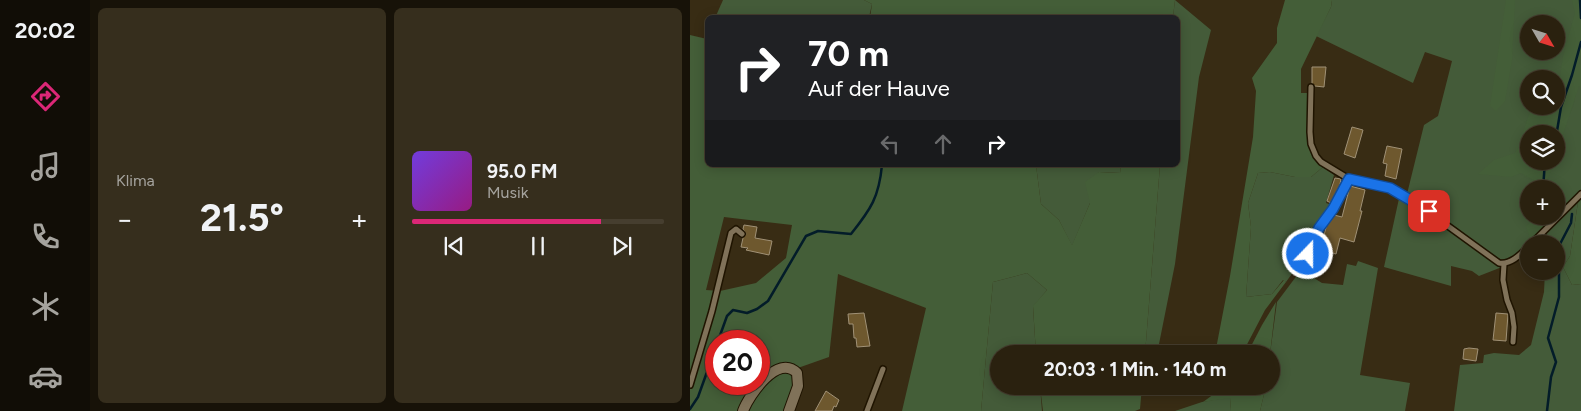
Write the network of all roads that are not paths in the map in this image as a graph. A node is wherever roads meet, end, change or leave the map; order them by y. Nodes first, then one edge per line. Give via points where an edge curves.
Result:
1 (1311, 87) dead end
2 (1349, 179) junction
3 (1581, 194) edge
4 (742, 234) dead end
5 (1540, 235) edge
6 (1308, 254) dead end
7 (1520, 254) edge
8 (1504, 264) junction
9 (1513, 342) dead end
10 (883, 368) dead end
11 (690, 385) edge
12 (743, 411) edge
13 (789, 411) edge
14 (867, 411) edge

1 - 2 lane via 1310,132 1314,152 1324,165
2 - 6 lane via 1319,228
2 - 8 lane via 1401,193 1492,259
3 - 5 lane
4 - 11 lane via 736,229 731,232
7 - 8 lane
8 - 9 lane via 1503,280 1512,313
10 - 14 lane
12 - 13 street via 759,385 773,372 788,367 797,373 798,382

